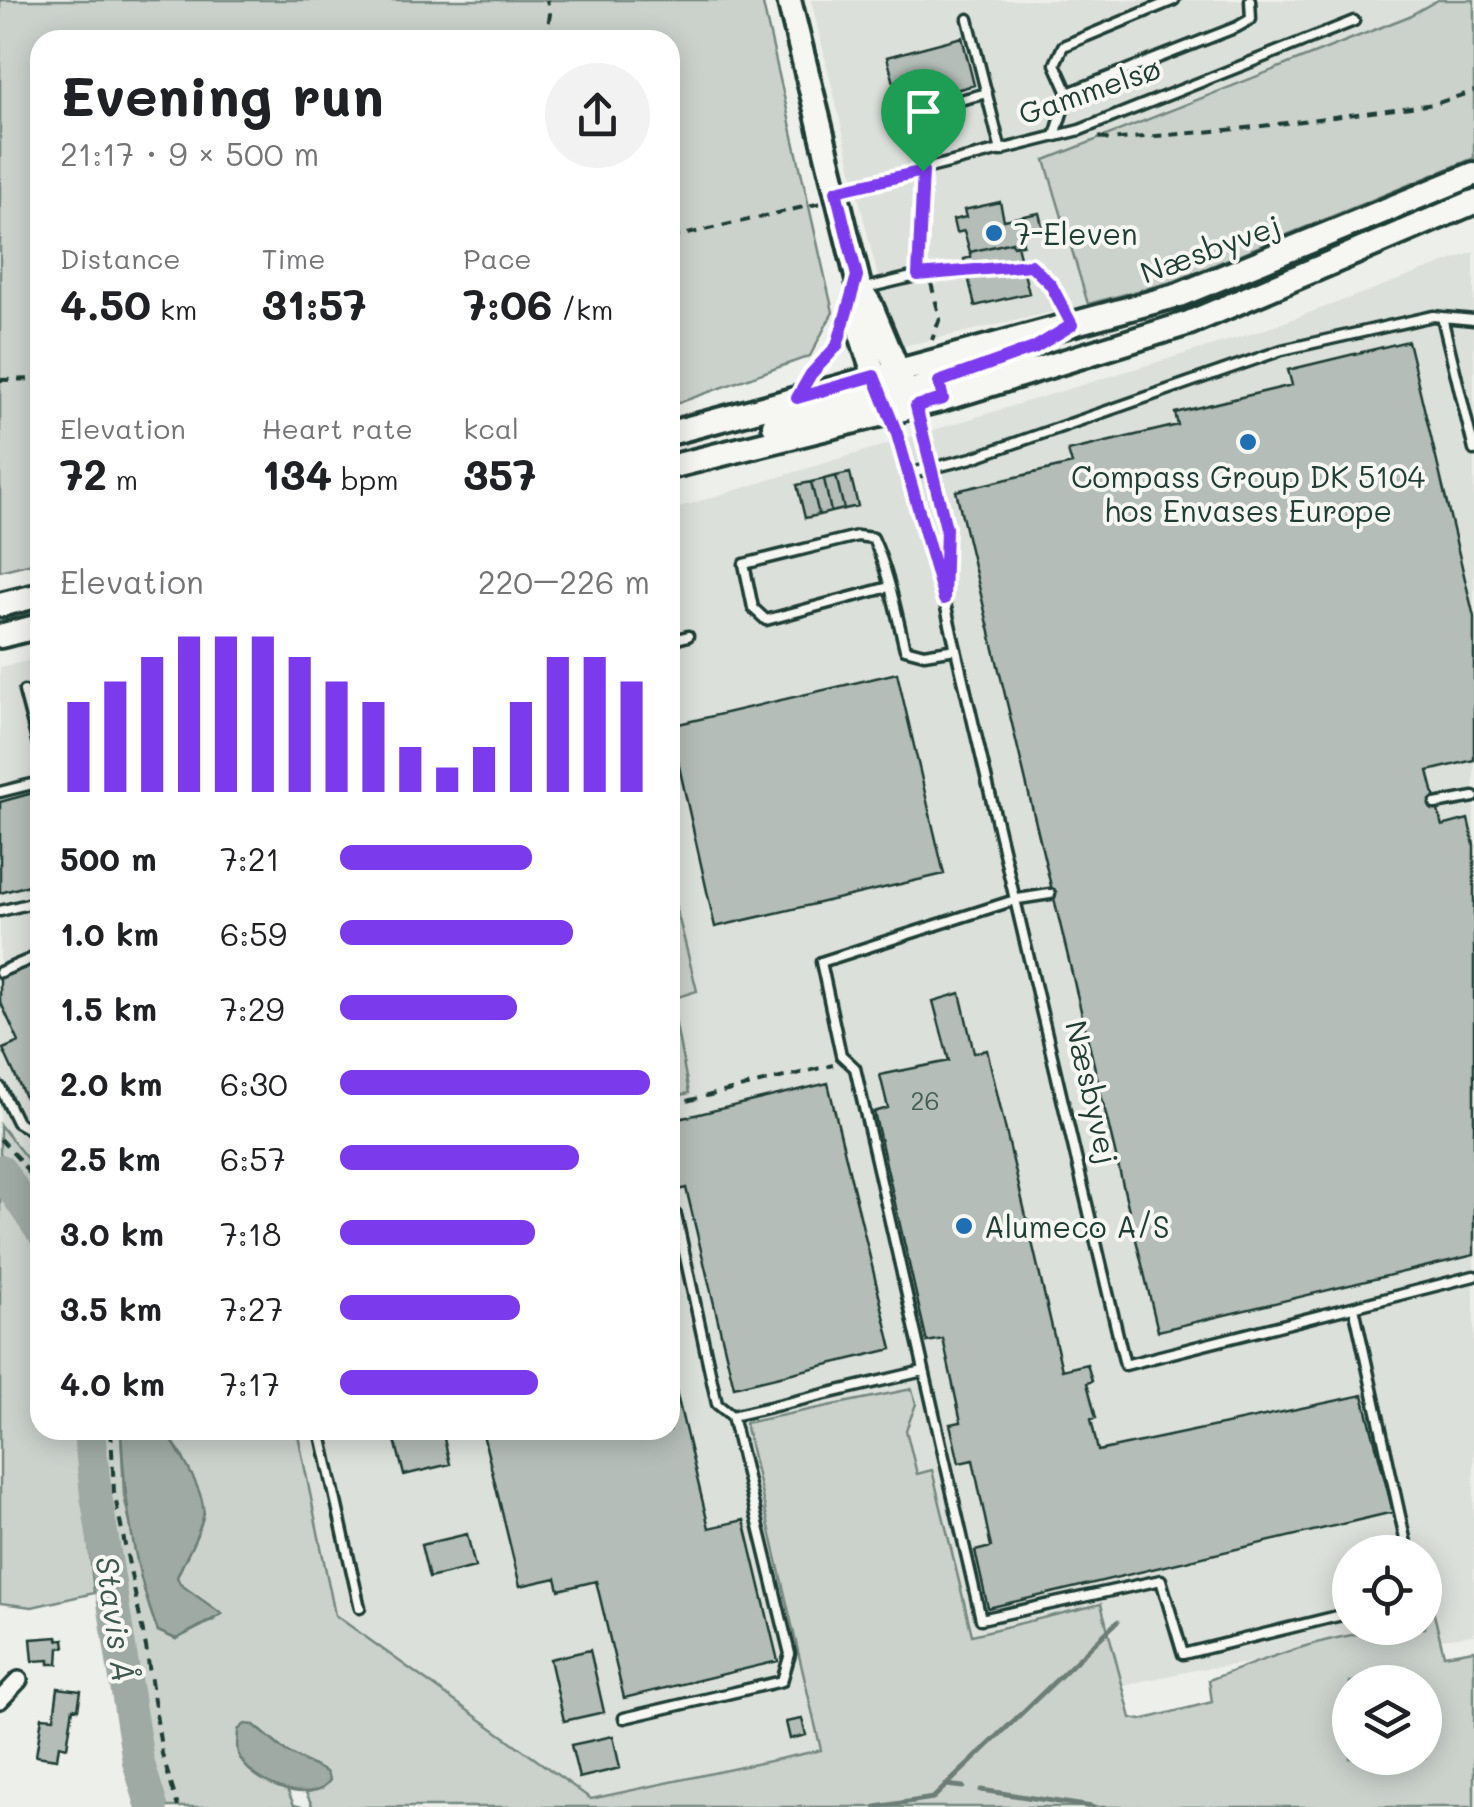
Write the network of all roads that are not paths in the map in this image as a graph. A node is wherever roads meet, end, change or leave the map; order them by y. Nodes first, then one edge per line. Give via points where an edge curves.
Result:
1 (789, 0) edge
2 (1174, 0) edge
3 (1250, 0) edge
4 (968, 18) dead end
5 (1354, 20) dead end
6 (986, 93) junction
7 (1068, 93) junction
8 (910, 113) dead end
9 (1055, 136) junction
10 (1001, 151) junction
11 (923, 171) junction
12 (1474, 174) edge
13 (836, 191) junction
14 (1474, 202) edge
15 (918, 275) junction
16 (860, 289) junction
17 (1442, 317) junction
18 (1474, 320) edge
19 (1072, 325) junction
20 (885, 388) junction
21 (912, 399) junction
22 (680, 430) edge
23 (1474, 450) edge
24 (680, 464) edge
25 (931, 468) junction
26 (908, 474) junction
27 (889, 587) junction
28 (30, 597) edge
29 (944, 599) junction
30 (0, 604) edge
31 (30, 628) edge
32 (0, 636) edge
33 (688, 636) dead end
34 (680, 638) edge
35 (956, 649) junction
36 (24, 691) dead end
37 (30, 714) edge
38 (30, 784) edge
39 (0, 792) edge
40 (1474, 798) edge
41 (1435, 804) dead end
42 (1050, 894) dead end
43 (1018, 900) junction
44 (30, 904) edge
45 (0, 911) edge
46 (30, 959) edge
47 (0, 972) edge
48 (0, 1086) edge
49 (30, 1128) edge
50 (680, 1234) edge
51 (1474, 1276) edge
52 (1354, 1306) junction
53 (923, 1371) junction
54 (732, 1416) junction
55 (322, 1440) edge
56 (1404, 1535) edge
57 (360, 1608) dead end
58 (1332, 1616) edge
59 (19, 1680) dead end
60 (0, 1700) edge
61 (624, 1718) dead end

1 - 13 street
2 - 7 lane via 1063,46 1056,64
3 - 7 lane via 1251,19
4 - 6 lane
5 - 9 lane, Gammelsø
6 - 8 lane
6 - 10 lane
7 - 9 lane
9 - 10 lane, Gammelsø
10 - 11 lane, Gammelsø
11 - 13 lane, Gammelsø
11 - 15 lane
12 - 19 street, Næsbyvej via 1179,295
13 - 16 street
14 - 21 street, Næsbyvej via 1189,323
15 - 16 lane
15 - 19 lane via 1031,265 1051,285
16 - 20 street via 870,304
17 - 18 lane
17 - 23 lane
17 - 25 lane via 1282,350
19 - 20 street, Næsbyvej via 933,361
19 - 21 street
20 - 21 street
20 - 21 street, Næsbyvej
20 - 22 street, Næsbyvej via 797,398
20 - 24 street, Næsbyvej
20 - 26 lane, Næsbyvej
21 - 25 lane, Næsbyvej
25 - 26 lane
25 - 29 lane, Næsbyvej via 946,528
26 - 29 lane, Næsbyvej
27 - 27 lane via 873,538 857,536 744,564 753,608 766,620
27 - 35 lane via 905,650
28 - 30 street
29 - 35 lane, Næsbyvej
31 - 32 street
33 - 34 lane
35 - 43 lane, Næsbyvej
36 - 37 lane
38 - 39 lane
40 - 41 lane
42 - 43 lane
43 - 52 lane, Næsbyvej via 1125,1365
43 - 53 lane via 821,962 840,1055 855,1068
44 - 45 lane
46 - 47 lane
48 - 49 lane via 17,1122
50 - 54 lane via 717,1404
51 - 52 lane, Næsbyvej
52 - 56 lane
53 - 54 lane
53 - 58 lane via 982,1619 1161,1580 1182,1654
54 - 61 lane via 790,1654 782,1681
55 - 57 lane
59 - 60 street

